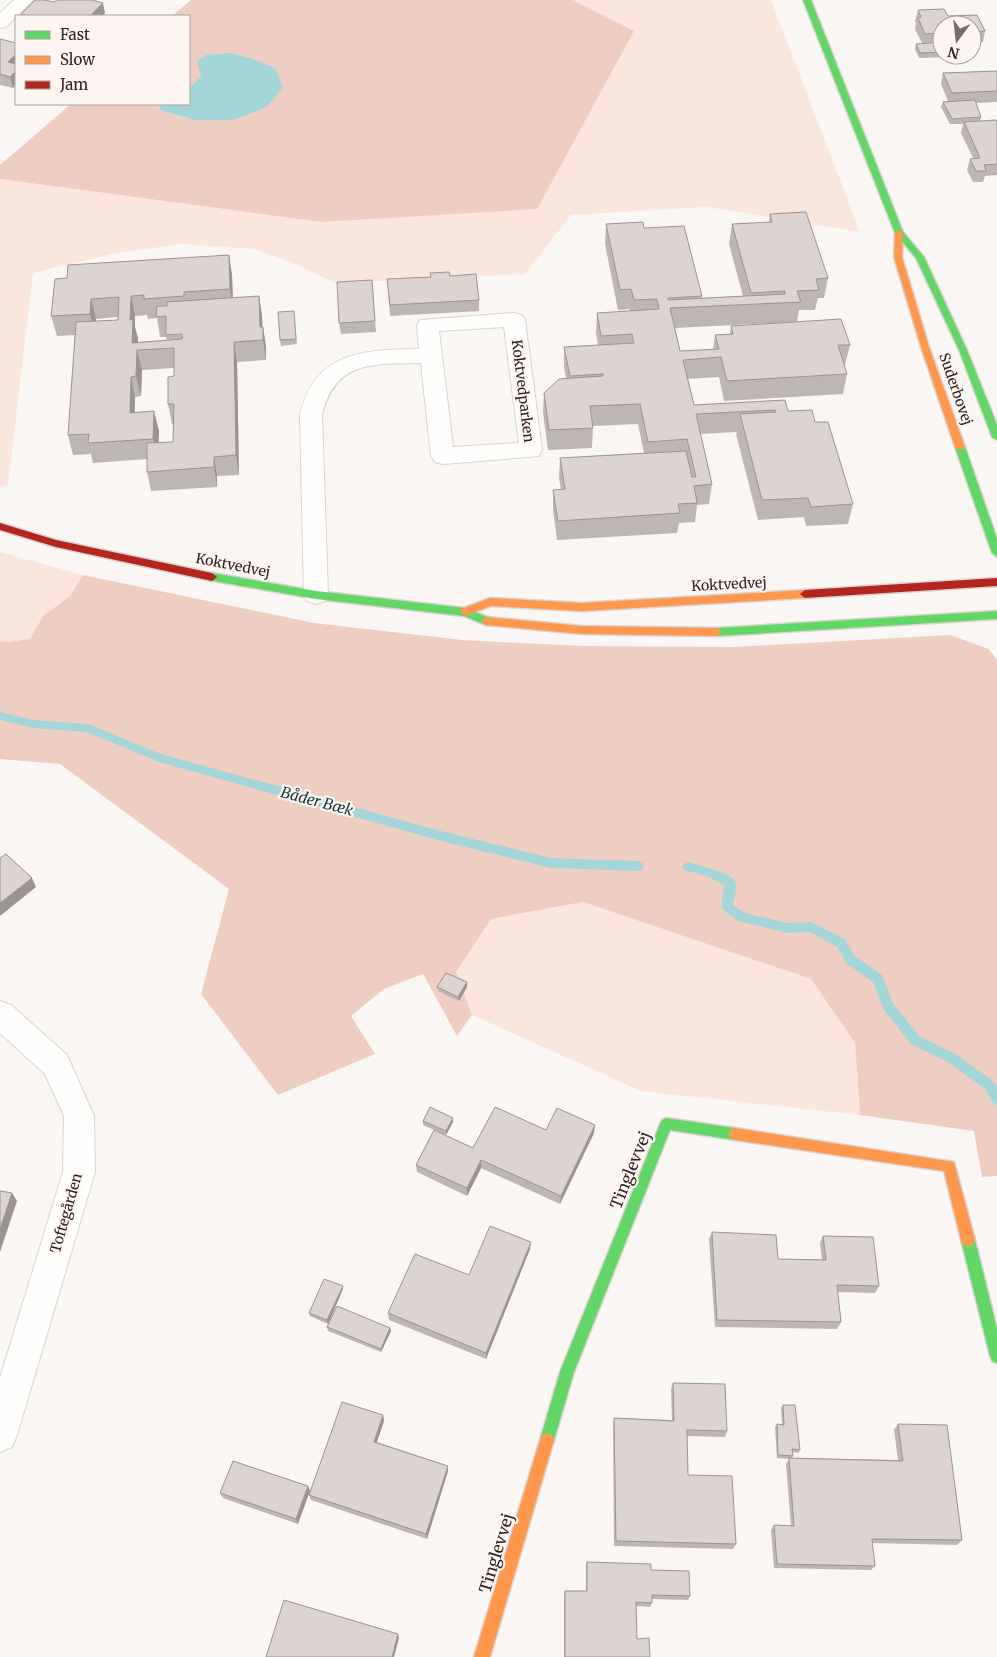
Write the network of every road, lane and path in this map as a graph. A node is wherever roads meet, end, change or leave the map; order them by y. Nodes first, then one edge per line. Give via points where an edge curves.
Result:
1 (24, 0) edge
2 (807, 0) edge
3 (0, 23) edge
4 (899, 233) junction
5 (431, 356) junction
6 (997, 437) edge
7 (0, 526) edge
8 (997, 553) edge
9 (997, 582) edge
10 (316, 595) junction
11 (465, 612) junction
12 (997, 615) edge
13 (0, 1014) edge
14 (997, 1356) edge
15 (0, 1435) edge
16 (482, 1657) edge

1 - 3 street
2 - 4 street, Suderbovej
4 - 6 street, Suderbovej via 920,257 963,350
4 - 8 street, Suderbovej via 898,257 925,347
5 - 5 street, Koktvedparken via 443,456 531,450 514,320 428,324
5 - 10 street via 369,359 337,369 318,391 311,415
7 - 10 street, Koktvedvej via 65,545 214,578
9 - 11 street, Koktvedvej via 582,606 490,602
10 - 11 street, Koktvedvej
11 - 12 street, Koktvedvej via 491,623 582,630 728,632
13 - 15 street, Toftegården via 56,1065 79,1116 79,1172
14 - 16 street, Tinglevvej via 949,1166 666,1124 567,1372

